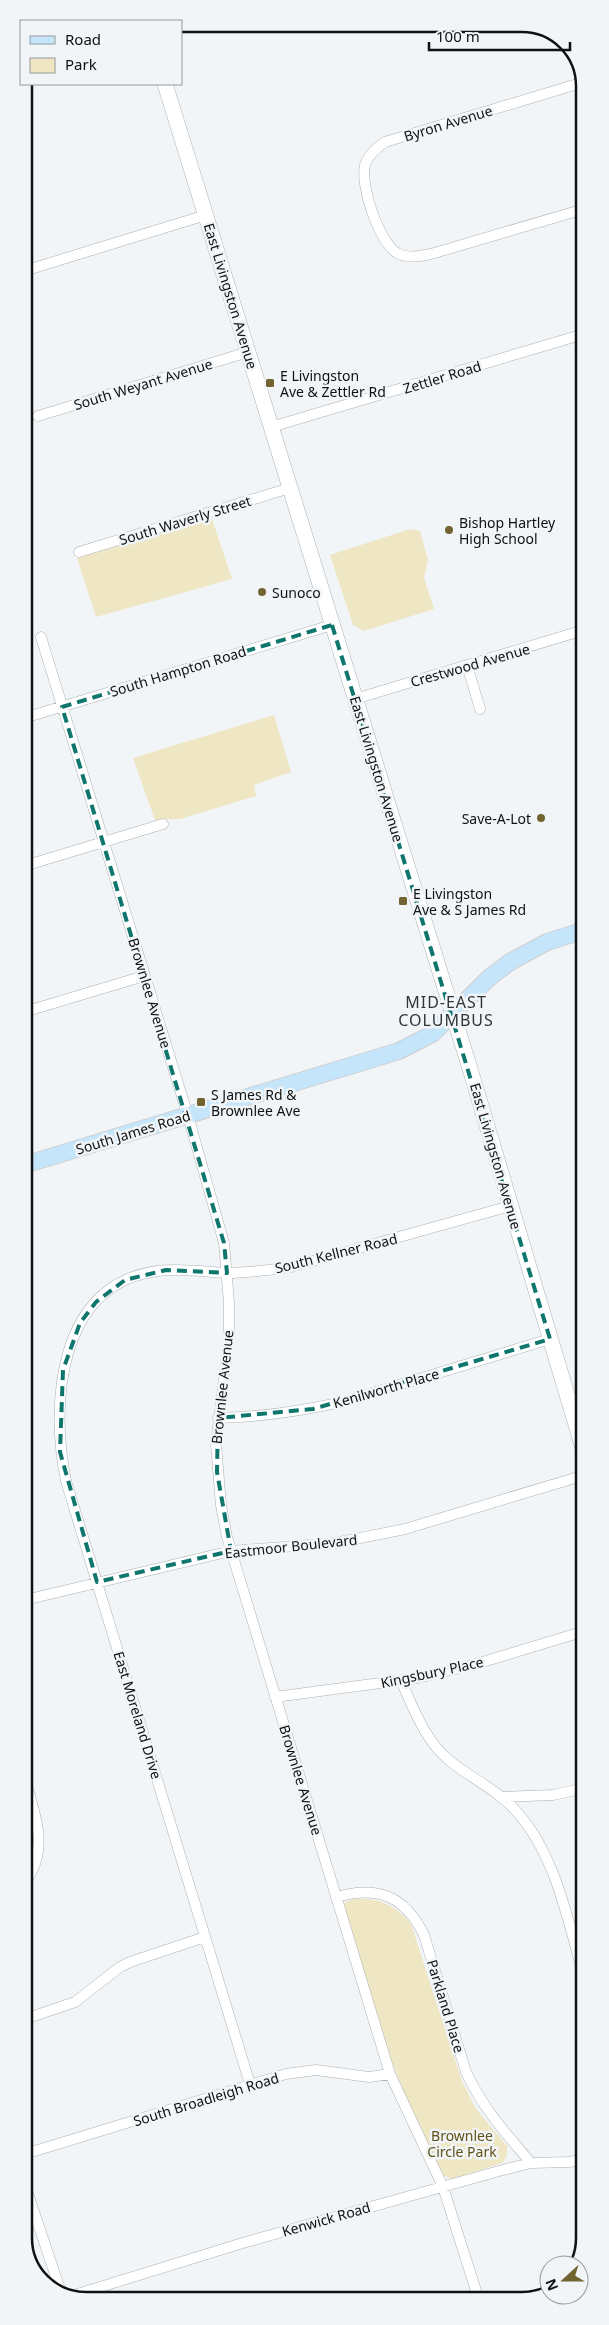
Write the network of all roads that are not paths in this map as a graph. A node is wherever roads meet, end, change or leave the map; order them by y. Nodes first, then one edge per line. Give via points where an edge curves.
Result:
1 (576, 84) edge
2 (165, 85) edge
3 (576, 211) edge
4 (206, 215) junction
5 (32, 269) edge
6 (576, 336) edge
7 (248, 352) junction
8 (38, 416) dead end
9 (271, 428) junction
10 (290, 488) junction
11 (79, 552) dead end
12 (332, 625) junction
13 (576, 632) edge
14 (42, 637) dead end
15 (467, 665) junction
16 (355, 699) junction
17 (62, 707) junction
18 (480, 709) dead end
19 (32, 716) edge
20 (163, 824) dead end
21 (103, 842) junction
22 (32, 864) edge
23 (576, 933) edge
24 (144, 976) junction
25 (32, 1010) edge
26 (453, 1013) junction
27 (188, 1116) junction
28 (32, 1163) edge
29 (510, 1206) junction
30 (227, 1273) junction
31 (550, 1339) junction
32 (71, 1343) joint
33 (218, 1418) junction
34 (576, 1425) edge
35 (576, 1478) edge
36 (231, 1550) junction
37 (97, 1582) junction
38 (32, 1598) edge
39 (576, 1634) edge
40 (400, 1681) junction
41 (275, 1697) junction
42 (576, 1790) edge
43 (503, 1797) junction
44 (32, 1804) edge
45 (32, 1871) edge
46 (336, 1897) junction
47 (205, 1937) junction
48 (576, 1950) edge
49 (32, 2017) edge
50 (390, 2074) junction
51 (250, 2084) junction
52 (32, 2152) edge
53 (576, 2160) edge
54 (531, 2164) junction
55 (444, 2187) junction
56 (32, 2205) edge
57 (59, 2285) edge
58 (84, 2292) edge
59 (477, 2292) edge

1 - 3 street, Byron Avenue via 394,139 377,147 371,154 364,182 383,239 399,254 409,257 431,254
2 - 4 main road, East Livingston Avenue
4 - 5 street
4 - 7 main road, East Livingston Avenue
6 - 9 street, Zettler Road
7 - 8 street, South Weyant Avenue
7 - 9 main road, East Livingston Avenue
9 - 10 main road, East Livingston Avenue
10 - 11 street, South Waverly Street
10 - 12 main road, East Livingston Avenue
12 - 16 main road, East Livingston Avenue
12 - 17 street, South Hampton Road
13 - 15 street, Crestwood Avenue
14 - 17 street, Brownlee Avenue
15 - 16 street, Crestwood Avenue
15 - 18 street
16 - 26 main road, East Livingston Avenue
17 - 19 street, South Hampton Road
17 - 21 street, Brownlee Avenue
20 - 21 street
21 - 22 street
21 - 24 street, Brownlee Avenue
23 - 26 main road, South James Road via 547,942 510,962
24 - 25 street
24 - 27 street, Brownlee Avenue
26 - 27 main road, South James Road via 432,1034 399,1051
26 - 29 main road, East Livingston Avenue
27 - 28 main road, South James Road
27 - 30 street, Brownlee Avenue via 224,1243
29 - 30 street, South Kellner Road via 290,1267
29 - 31 main road, East Livingston Avenue
30 - 32 street, South Kellner Road via 166,1270 131,1277 96,1302 80,1323
30 - 33 street, Brownlee Avenue via 229,1337
31 - 33 street, Kenilworth Place via 313,1409 260,1417
31 - 34 main road, East Livingston Avenue
32 - 37 street, East Moreland Drive via 60,1385 60,1452
33 - 36 street, Brownlee Avenue via 217,1472
35 - 36 street, Eastmoor Boulevard via 397,1531 335,1543
36 - 37 street, Eastmoor Boulevard
36 - 41 street, Brownlee Avenue
37 - 38 street, Eastmoor Boulevard
37 - 47 street, East Moreland Drive
39 - 40 street, Kingsbury Place via 476,1664
40 - 41 street, Kingsbury Place
40 - 43 street via 436,1748
41 - 46 street, Brownlee Avenue
42 - 43 street via 553,1795
43 - 48 street via 518,1813 545,1854
44 - 45 street via 40,1840
46 - 50 street, Brownlee Avenue
46 - 54 street, Parkland Place via 361,1892 379,1893 407,1908 417,1921 474,2090
47 - 49 street via 130,1962 74,2002
47 - 51 street, East Moreland Drive
50 - 51 street, South Broadleigh Road via 369,2078 316,2070
50 - 55 street, Brownlee Avenue
51 - 52 street, South Broadleigh Road
53 - 54 street, Kenwick Road
54 - 55 street, Kenwick Road
55 - 58 street, Kenwick Road via 246,2242
55 - 59 street, Brownlee Avenue
56 - 57 street

